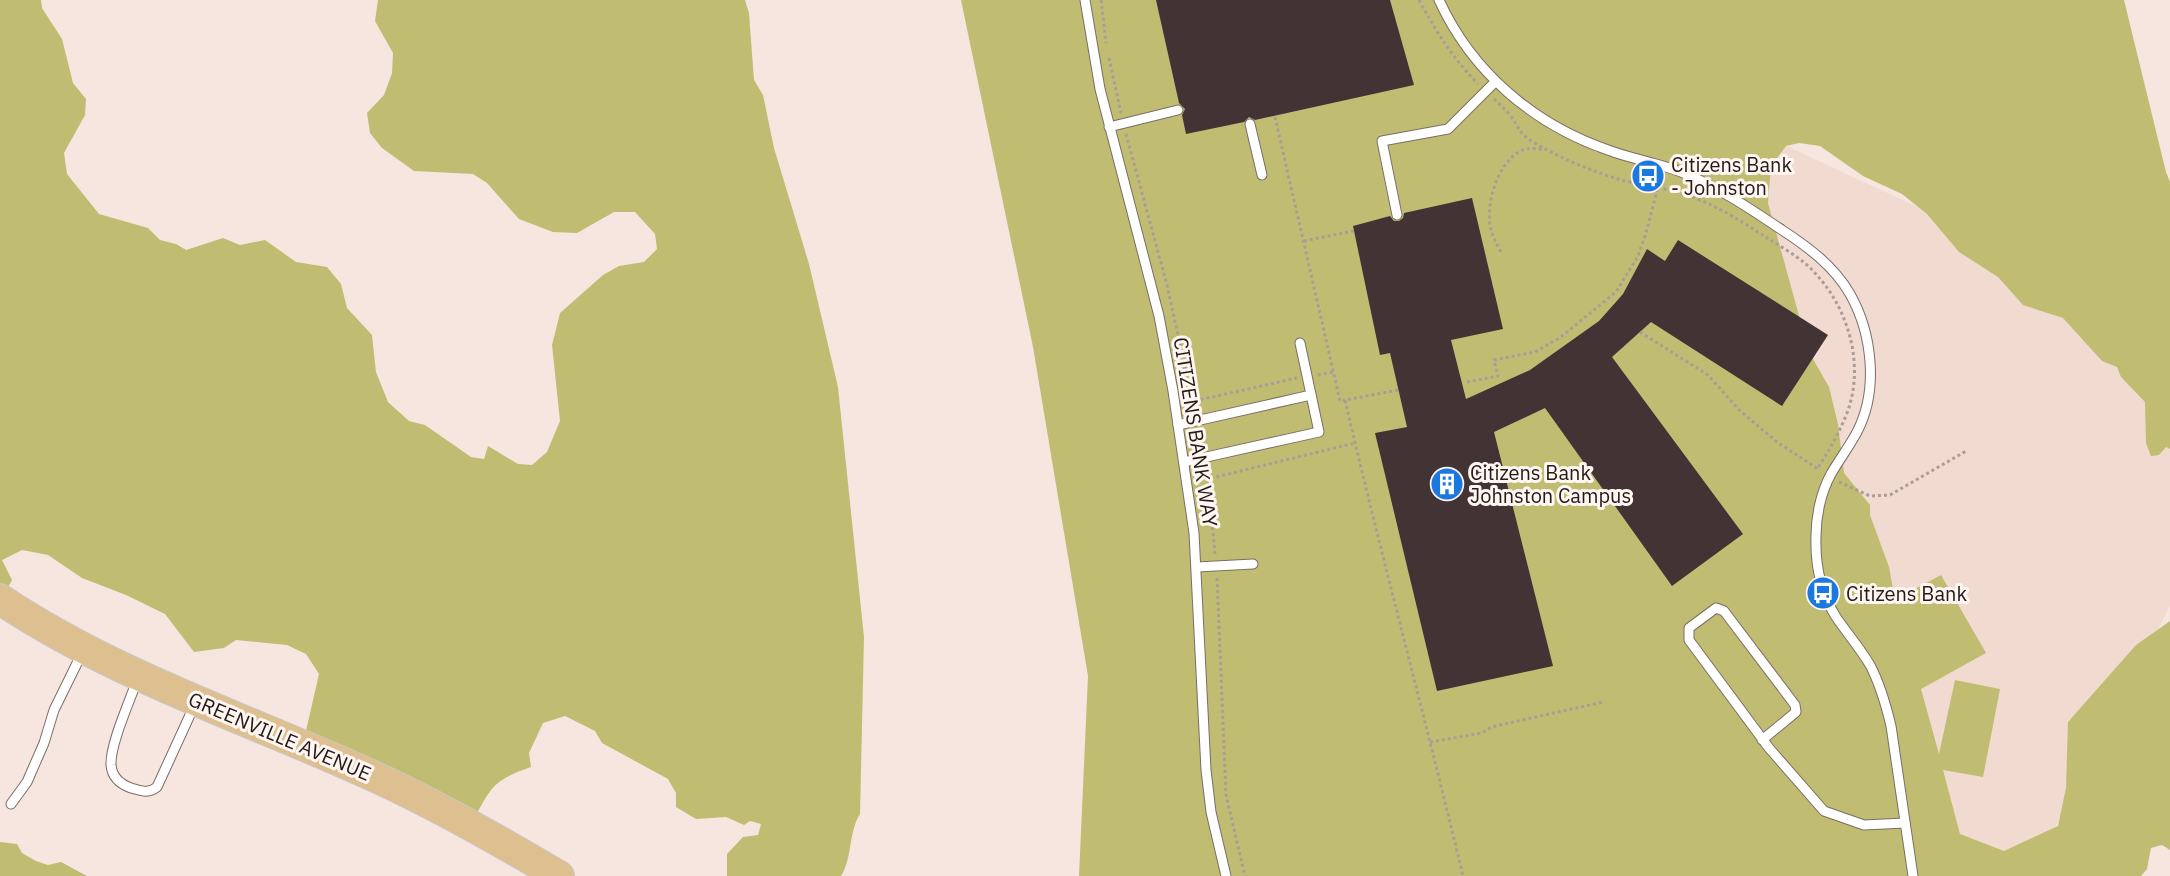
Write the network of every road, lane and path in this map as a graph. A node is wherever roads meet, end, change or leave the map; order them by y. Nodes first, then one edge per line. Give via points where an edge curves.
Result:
1 (1085, 0) edge
2 (1101, 0) edge
3 (1419, 0) edge
4 (1439, 0) edge
5 (1495, 82) junction
6 (1486, 91) junction
7 (1178, 111) dead end
8 (1275, 117) dead end
9 (1125, 124) junction
10 (1250, 124) dead end
11 (1109, 127) junction
12 (1549, 151) junction
13 (1663, 166) junction
14 (1262, 175) dead end
15 (1658, 188) junction
16 (1397, 215) dead end
17 (1354, 231) dead end
18 (1304, 241) junction
19 (1501, 252) dead end
20 (1640, 333) dead end
21 (1300, 343) dead end
22 (1334, 372) junction
23 (1308, 376) junction
24 (1467, 382) dead end
25 (1398, 390) dead end
26 (1311, 395) junction
27 (1344, 400) junction
28 (1178, 425) junction
29 (1355, 443) junction
30 (1966, 451) dead end
31 (1184, 462) junction
32 (1817, 469) junction
33 (1830, 476) junction
34 (1253, 564) dead end
35 (1217, 566) junction
36 (1197, 567) junction
37 (0, 599) edge
38 (84, 649) junction
39 (139, 675) junction
40 (197, 701) junction
41 (1603, 702) dead end
42 (1762, 740) junction
43 (1430, 742) junction
44 (11, 804) dead end
45 (1905, 823) junction
46 (559, 876) edge
47 (1226, 876) edge
48 (1245, 876) edge
49 (1463, 876) edge
50 (1913, 876) edge

1 - 11 lane, CITIZENS BANK WAY
2 - 9 path via 1107,51
3 - 6 path via 1458,64
4 - 5 lane via 1450,25
5 - 6 lane
5 - 13 lane via 1526,108 1572,135 1609,151
6 - 12 path via 1512,117 1518,130
6 - 16 lane via 1448,129 1382,141
7 - 9 lane
8 - 18 path
9 - 11 lane
9 - 23 path via 1192,399
10 - 14 lane
11 - 28 lane, CITIZENS BANK WAY via 1159,316
12 - 15 path via 1594,171
12 - 19 path via 1523,150 1498,178 1489,210 1492,236
13 - 15 path
13 - 33 lane via 1709,184 1796,239 1835,273 1849,293 1870,354 1869,385 1858,430
15 - 24 path via 1638,256 1616,292 1561,337 1535,352 1494,360 1498,376
15 - 32 path via 1700,199 1737,218 1814,272 1833,296 1852,344 1852,392 1848,411
17 - 18 path
18 - 22 path
20 - 32 path via 1708,375 1739,410
21 - 23 lane
22 - 23 path
22 - 27 path via 1340,401
23 - 26 lane
25 - 27 path
26 - 28 lane
26 - 31 lane via 1319,432
27 - 29 path
28 - 31 lane, CITIZENS BANK WAY
29 - 35 path via 1209,479
29 - 43 path
30 - 33 path via 1890,495 1870,496
31 - 36 lane, CITIZENS BANK WAY
32 - 33 path
33 - 45 lane via 1816,526 1820,580 1835,615 1878,683 1891,726
34 - 35 lane
35 - 36 lane
35 - 48 path via 1226,795
36 - 47 lane, CITIZENS BANK WAY via 1206,770
37 - 38 main road, GREENVILLE AVENUE
38 - 39 main road, GREENVILLE AVENUE
38 - 44 lane via 54,710 27,782
39 - 40 main road, GREENVILLE AVENUE
39 - 40 lane via 111,764 117,780 127,786 145,792 157,787
40 - 46 main road, GREENVILLE AVENUE via 362,770 436,806
41 - 43 path
42 - 42 lane via 1689,640 1689,628 1716,608 1724,611 1795,705 1796,711
42 - 45 lane via 1824,811 1864,825
43 - 49 path
45 - 50 lane

